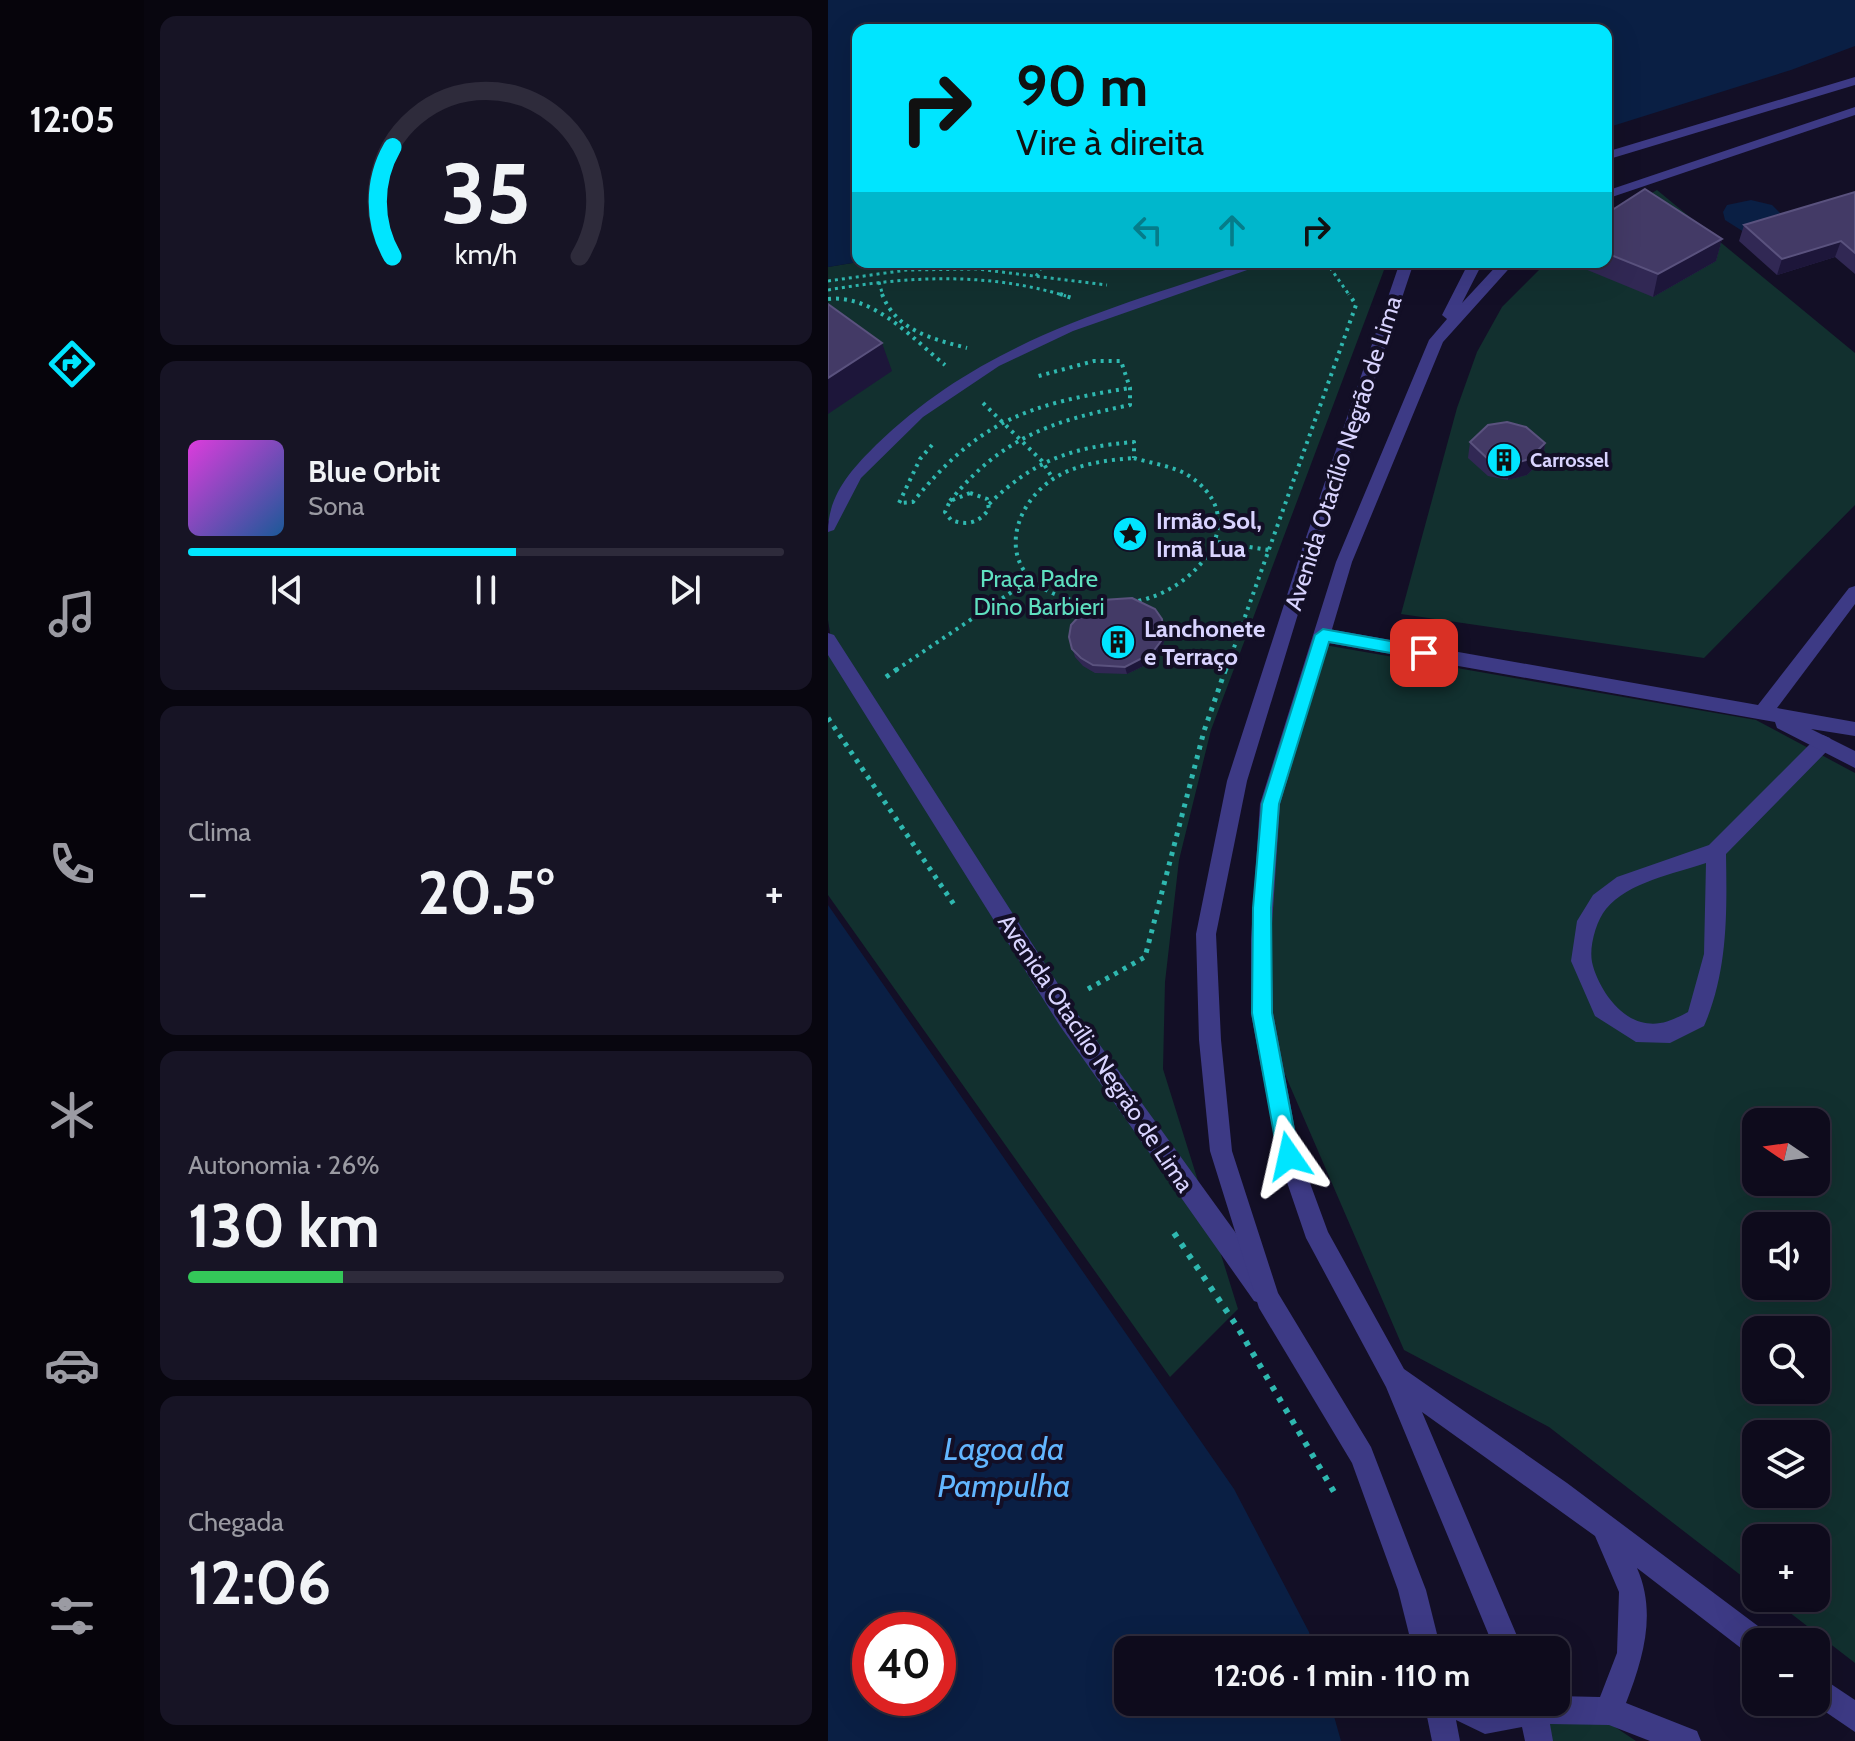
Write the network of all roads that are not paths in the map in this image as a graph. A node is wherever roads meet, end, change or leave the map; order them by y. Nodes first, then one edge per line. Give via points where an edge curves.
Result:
1 (1855, 81) edge
2 (1855, 111) edge
3 (1612, 154) edge
4 (1612, 193) edge
5 (1244, 268) edge
6 (1405, 268) edge
7 (1473, 268) edge
8 (1502, 268) edge
9 (1436, 340) junction
10 (828, 526) edge
11 (1855, 592) edge
12 (1323, 635) junction
13 (828, 640) edge
14 (1763, 712) junction
15 (1855, 729) edge
16 (1823, 743) junction
17 (1855, 760) edge
18 (1716, 851) junction
19 (1268, 1299) junction
20 (1395, 1378) junction
21 (1604, 1527) junction
22 (1742, 1631) edge
23 (1424, 1636) edge
24 (1503, 1636) edge
25 (1830, 1699) edge
26 (1570, 1708) edge
27 (1609, 1711) junction
28 (1441, 1716) edge
29 (1477, 1716) edge
30 (1498, 1716) edge
31 (1534, 1716) edge
32 (1855, 1718) edge
33 (1446, 1741) edge
34 (1539, 1741) edge
35 (1687, 1741) edge

1 - 3 street
2 - 4 street
5 - 10 street via 1068,328 994,363 918,413 855,475
6 - 19 street, Avenida Otacílio Negrão de Lima via 1237,781 1206,934 1221,1151
7 - 9 street
8 - 9 street, Avenida Otacílio Negrão de Lima
9 - 12 street, Avenida Otacílio Negrão de Lima via 1344,562
11 - 14 street
12 - 14 street
12 - 20 street, Avenida Otacílio Negrão de Lima via 1270,804 1262,908 1262,1013 1289,1156 1318,1238
13 - 19 street, Avenida Otacílio Negrão de Lima via 1059,1005
14 - 15 street
14 - 16 street
16 - 17 street
16 - 18 street
18 - 18 street via 1624,883 1600,901 1587,921 1581,961 1603,1009 1636,1032 1670,1033 1696,1019 1714,954
19 - 23 street, Avenida Otacílio Negrão de Lima via 1362,1456
20 - 21 street
20 - 24 street, Avenida Otacílio Negrão de Lima
21 - 22 street
21 - 27 street via 1633,1591 1631,1653
25 - 32 street
26 - 27 street
27 - 35 street
28 - 33 street
29 - 30 street
31 - 34 street

